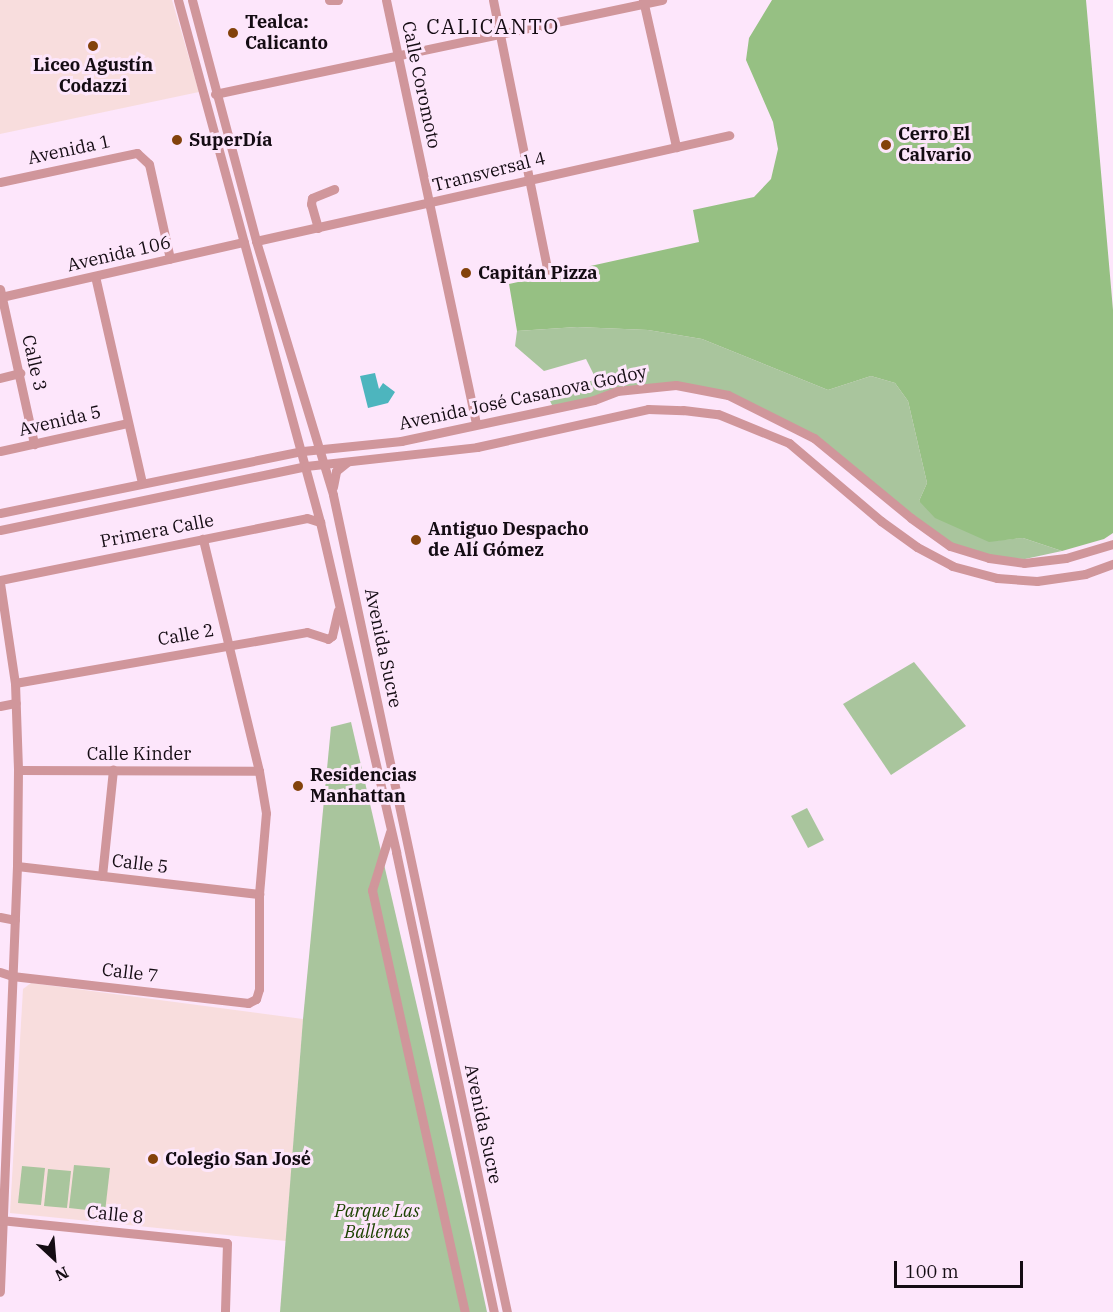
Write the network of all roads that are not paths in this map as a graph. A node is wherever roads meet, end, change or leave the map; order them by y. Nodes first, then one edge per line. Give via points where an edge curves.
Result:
1 (177, 0) edge
2 (192, 0) edge
3 (329, 0) edge
4 (338, 0) edge
5 (386, 0) edge
6 (493, 0) edge
7 (662, 0) edge
8 (644, 2) edge
9 (500, 33) junction
10 (396, 56) junction
11 (219, 93) junction
12 (204, 97) junction
13 (729, 135) dead end
14 (676, 147) junction
15 (531, 178) junction
16 (0, 182) edge
17 (334, 189) dead end
18 (430, 203) junction
19 (318, 228) junction
20 (256, 241) junction
21 (244, 242) junction
22 (170, 259) junction
23 (548, 272) dead end
24 (95, 276) junction
25 (1, 293) edge
26 (20, 373) junction
27 (0, 378) edge
28 (127, 423) junction
29 (476, 424) junction
30 (34, 444) junction
31 (318, 448) junction
32 (0, 451) edge
33 (303, 451) junction
34 (351, 460) junction
35 (325, 464) junction
36 (306, 466) junction
37 (141, 483) junction
38 (333, 495) junction
39 (0, 513) edge
40 (320, 522) junction
41 (0, 530) edge
42 (203, 539) junction
43 (1113, 544) edge
44 (1113, 564) edge
45 (0, 581) edge
46 (339, 609) junction
47 (228, 644) junction
48 (15, 683) junction
49 (16, 703) junction
50 (0, 706) edge
51 (18, 770) junction
52 (112, 770) junction
53 (260, 771) junction
54 (390, 829) junction
55 (17, 866) junction
56 (102, 876) junction
57 (259, 894) junction
58 (422, 916) junction
59 (0, 917) edge
60 (410, 918) junction
61 (15, 920) junction
62 (0, 972) edge
63 (12, 976) junction
64 (4, 1111) edge
65 (1, 1220) edge
66 (0, 1292) edge
67 (225, 1312) edge
68 (465, 1312) edge
69 (494, 1312) edge
70 (507, 1312) edge

1 - 12 street, Avenida Sucre
2 - 11 street, Avenida Sucre
3 - 4 street
5 - 10 street, Calle Coromoto
6 - 9 street
7 - 8 street
8 - 9 street
8 - 14 street
9 - 10 street
9 - 15 street
10 - 11 street
10 - 18 street, Calle Coromoto
11 - 12 street
11 - 20 street, Avenida Sucre
12 - 21 street, Avenida Sucre
13 - 14 street, Transversal 4
14 - 15 street, Transversal 4
15 - 18 street, Transversal 4
15 - 23 street
16 - 22 street, Avenida 1 via 136,153 143,156 149,164
17 - 19 street via 312,198
18 - 19 street, Transversal 4
18 - 29 street, Calle Coromoto
19 - 20 street, Transversal 4
20 - 31 street, Avenida Sucre
21 - 22 street, Avenida 106
21 - 33 street, Avenida Sucre
22 - 24 street, Avenida 106
24 - 25 street, Avenida 106
24 - 28 street
25 - 26 street, Calle 3
26 - 27 street
26 - 30 street, Calle 3
28 - 30 street, Avenida 5
28 - 37 street
29 - 31 street, Avenida José Casanova Godoy via 401,441
29 - 43 street, Avenida José Casanova Godoy via 594,400 617,391 676,385 728,394 814,438 950,546 1024,563 1066,558
30 - 32 street, Avenida 5
31 - 33 street, Avenida José Casanova Godoy
31 - 35 street, Avenida Sucre
33 - 36 street, Avenida Sucre
33 - 37 street, Avenida José Casanova Godoy
34 - 35 street, Avenida José Casanova Godoy
34 - 38 street via 336,471
34 - 44 street, Avenida José Casanova Godoy via 477,447 648,409 718,414 789,443 881,521 916,547 952,566 997,578 1037,581 1085,574
35 - 36 street, Avenida José Casanova Godoy
35 - 38 street, Avenida Sucre
36 - 40 street, Avenida Sucre
36 - 41 street, Avenida José Casanova Godoy
37 - 39 street, Avenida José Casanova Godoy
38 - 58 street, Avenida Sucre
40 - 42 street, Primera Calle via 307,518
40 - 46 street, Avenida Sucre
42 - 45 street, Primera Calle
42 - 47 street
45 - 48 street
46 - 47 street, Calle 2 via 328,639 307,632
46 - 54 street, Avenida Sucre
47 - 48 street, Calle 2
47 - 53 street
48 - 49 street
49 - 50 street
49 - 51 street
51 - 52 street, Calle Kinder
51 - 55 street
52 - 53 street, Calle Kinder
52 - 56 street
53 - 57 street via 266,813
54 - 60 street, Avenida Sucre
54 - 68 street, Avenida Sucre via 372,890
55 - 56 street, Calle 5
55 - 61 street
56 - 57 street, Calle 5
57 - 63 street, Calle 7 via 259,989 256,999 248,1003
58 - 60 street
58 - 70 street, Avenida Sucre
59 - 61 street
60 - 69 street, Avenida Sucre
61 - 63 street
62 - 63 street, Calle 7
63 - 64 street
64 - 65 street
65 - 66 street
65 - 67 street, Calle 8 via 227,1243

